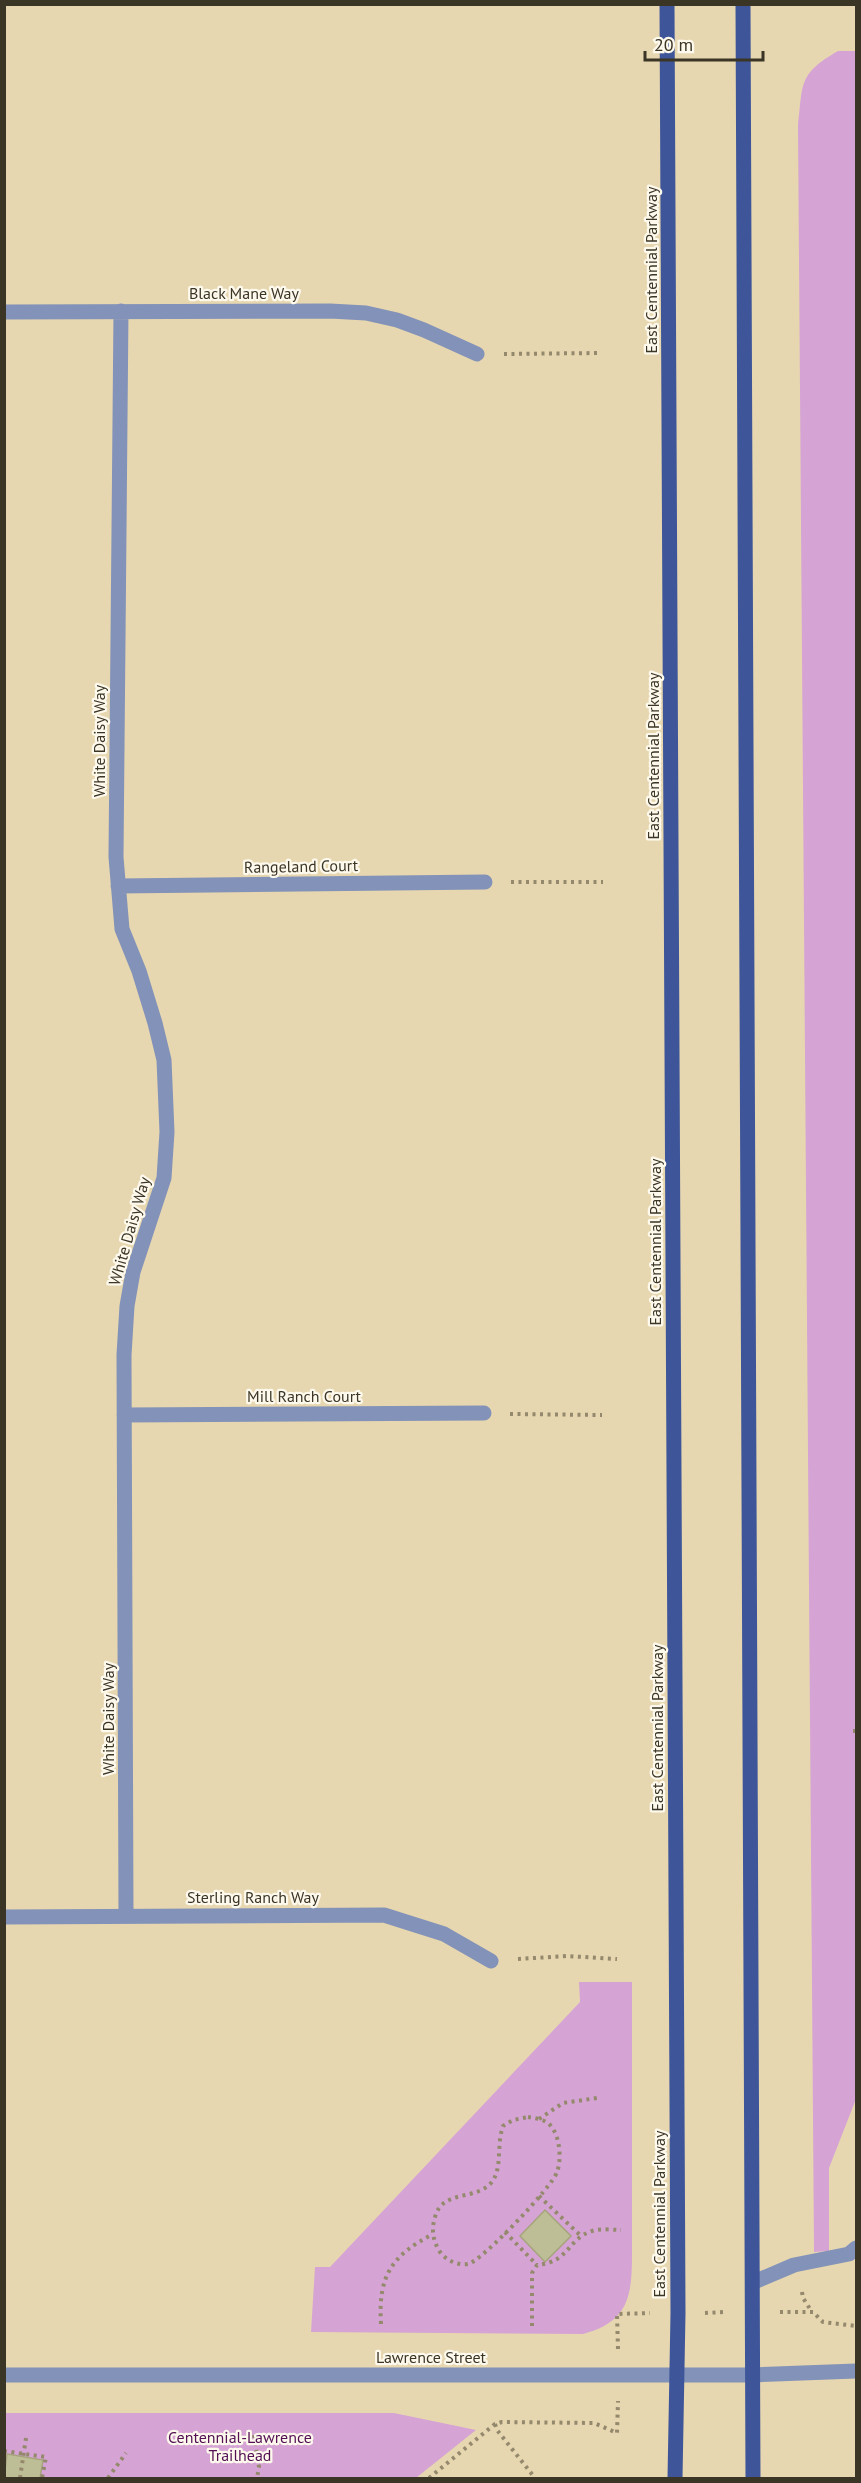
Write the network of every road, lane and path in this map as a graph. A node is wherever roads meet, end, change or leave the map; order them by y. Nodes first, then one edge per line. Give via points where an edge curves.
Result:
1 (667, 4) edge
2 (743, 4) edge
3 (120, 311) junction
4 (4, 312) edge
5 (599, 353) dead end
6 (477, 354) joint
7 (485, 882) joint
8 (603, 882) dead end
9 (118, 886) junction
10 (484, 1413) joint
11 (124, 1415) junction
12 (602, 1415) dead end
13 (126, 1915) junction
14 (4, 1917) edge
15 (616, 1959) dead end
16 (491, 1961) joint
17 (597, 2098) dead end
18 (539, 2119) junction
19 (539, 2196) junction
20 (621, 2230) dead end
21 (505, 2232) junction
22 (434, 2234) junction
23 (582, 2237) junction
24 (856, 2248) edge
25 (537, 2265) junction
26 (754, 2282) junction
27 (381, 2325) dead end
28 (532, 2326) dead end
29 (856, 2371) edge
30 (676, 2374) junction
31 (4, 2375) edge
32 (752, 2375) junction
33 (495, 2424) dead end
34 (254, 2435) dead end
35 (26, 2438) dead end
36 (4, 2451) edge
37 (24, 2453) junction
38 (126, 2453) dead end
39 (20, 2478) edge
40 (42, 2478) edge
41 (108, 2478) edge
42 (257, 2478) edge
43 (535, 2478) edge
44 (675, 2478) edge
45 (753, 2478) edge

1 - 30 main road, East Centennial Parkway
2 - 26 main road
3 - 4 street, Black Mane Way
3 - 6 street, Black Mane Way via 366,313 424,330
3 - 9 street, White Daisy Way
5 - 6 path
7 - 8 path
7 - 9 street, Rangeland Court
9 - 11 street, White Daisy Way via 122,928 139,971 164,1060 167,1132 164,1178 133,1272 127,1306
10 - 11 street, Mill Ranch Court
10 - 12 path
11 - 13 street, White Daisy Way
13 - 14 street, Sterling Ranch Way
13 - 16 street, Sterling Ranch Way via 384,1915 444,1934
15 - 16 path via 567,1956
17 - 18 path via 563,2103
18 - 19 path via 550,2125 557,2139 559,2159 557,2174
18 - 22 path via 528,2117 503,2126 496,2175 489,2185 476,2192 454,2196 443,2203 435,2215
19 - 21 path
19 - 23 path
20 - 23 path via 593,2231
21 - 22 path via 468,2264 453,2263 443,2256
21 - 25 path
22 - 27 path via 414,2244 392,2263 381,2287
23 - 25 path via 551,2264
24 - 26 street via 849,2254 794,2265
25 - 28 path via 532,2273
26 - 32 main road
29 - 32 street, Lawrence Street
30 - 31 street, Lawrence Street
30 - 32 street, Lawrence Street
30 - 44 main road, East Centennial Parkway
32 - 45 main road
33 - 43 path
34 - 42 path
35 - 37 path
36 - 37 path
37 - 39 path
37 - 40 path via 46,2457
38 - 41 path

